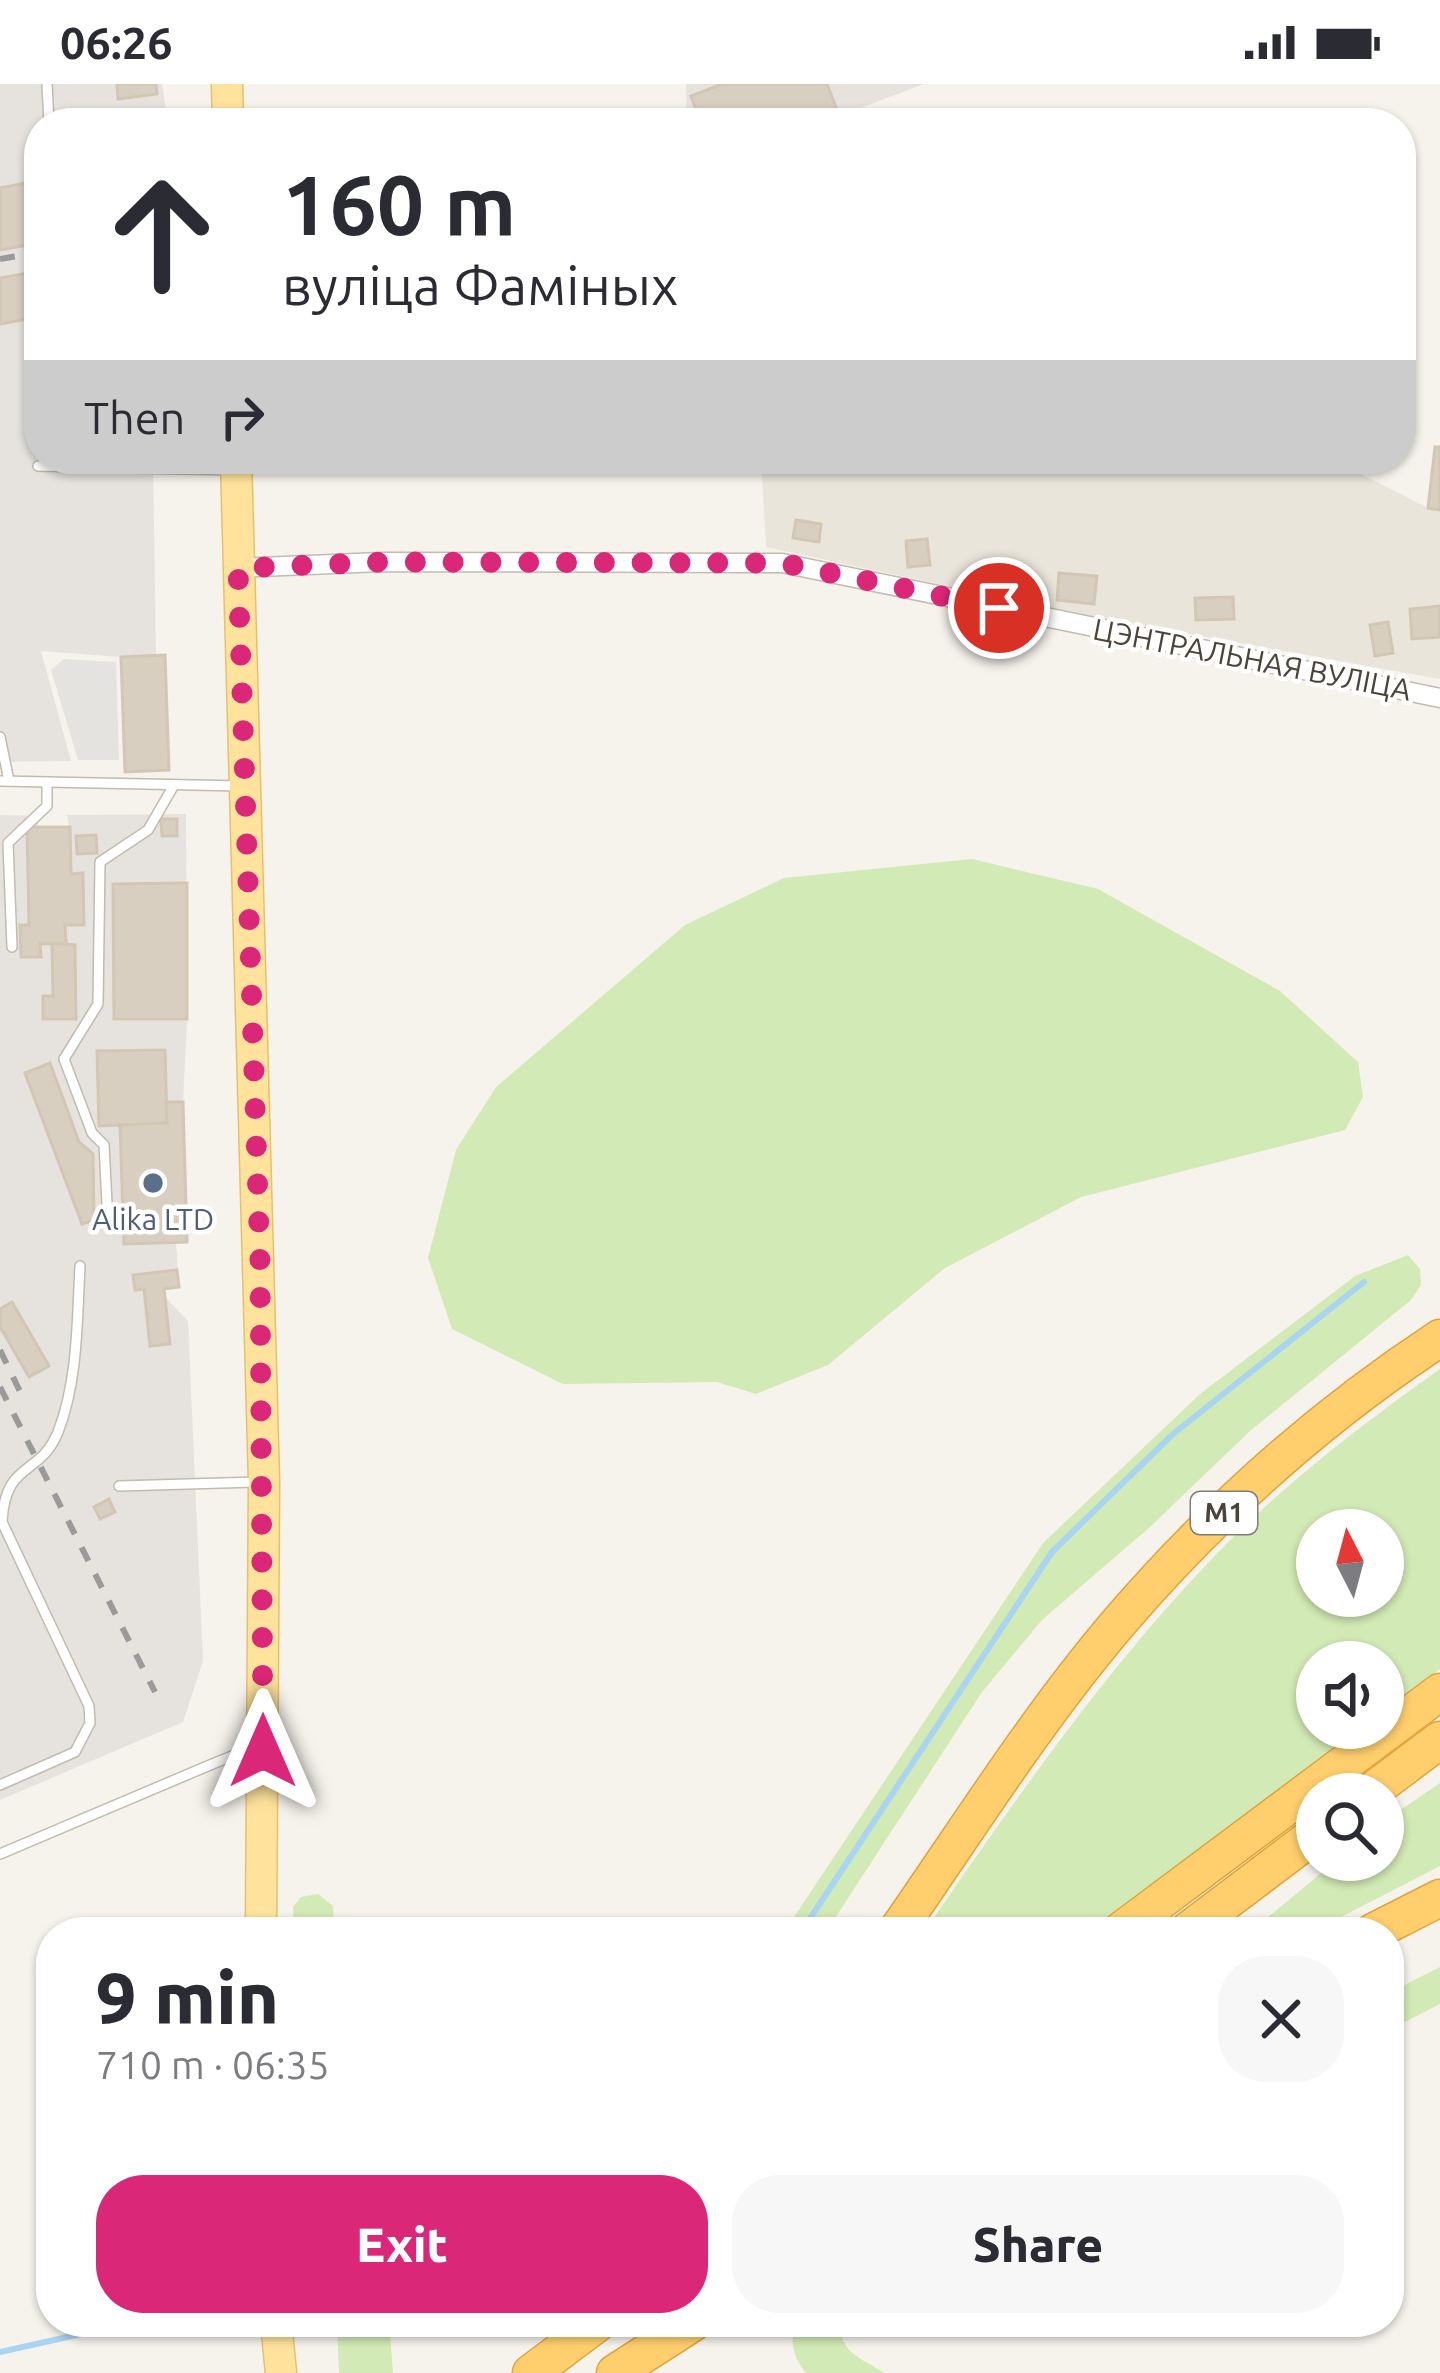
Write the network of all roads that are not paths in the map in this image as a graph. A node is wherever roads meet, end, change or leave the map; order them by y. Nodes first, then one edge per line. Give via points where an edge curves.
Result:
1 (237, 474) edge
2 (238, 568) junction
3 (1440, 698) edge
4 (0, 737) edge
5 (4, 781) edge
6 (47, 782) junction
7 (174, 785) junction
8 (244, 786) junction
9 (12, 947) dead end
10 (108, 1223) dead end
11 (80, 1266) dead end
12 (1440, 1338) edge
13 (264, 1482) junction
14 (119, 1486) dead end
15 (1440, 1692) edge
16 (1440, 1740) edge
17 (263, 1751) junction
18 (1396, 1773) edge
19 (0, 1785) edge
20 (1296, 1849) edge
21 (0, 1854) edge
22 (1440, 1898) edge
23 (261, 1917) edge
24 (906, 1917) edge
25 (1139, 1917) edge
26 (1206, 1917) edge
27 (1403, 1917) edge
28 (277, 2337) edge
29 (552, 2337) edge
30 (579, 2337) edge
31 (649, 2337) edge
32 (671, 2337) edge
33 (281, 2373) edge
34 (513, 2373) edge
35 (531, 2373) edge
36 (600, 2373) edge
37 (616, 2373) edge

1 - 2 main road
2 - 3 street, ЦЭНТРАЛЬНАЯ ВУЛІЦА via 782,563
2 - 8 main road
4 - 5 lane
5 - 6 lane
6 - 7 lane
6 - 9 lane via 47,806 8,843
7 - 8 lane
7 - 10 lane via 148,830 100,862 98,1004 64,1059 104,1145
8 - 13 main road
11 - 19 lane via 75,1360 59,1429 48,1453 11,1479 2,1522 90,1723 75,1752
12 - 24 highway, М1 via 1320,1424 1120,1622
13 - 14 lane
13 - 17 main road
15 - 25 highway
16 - 18 highway
17 - 21 lane via 237,1754
17 - 23 main road
20 - 26 highway
22 - 27 highway
28 - 33 main road
29 - 34 highway
30 - 35 highway
31 - 36 highway
32 - 37 highway

